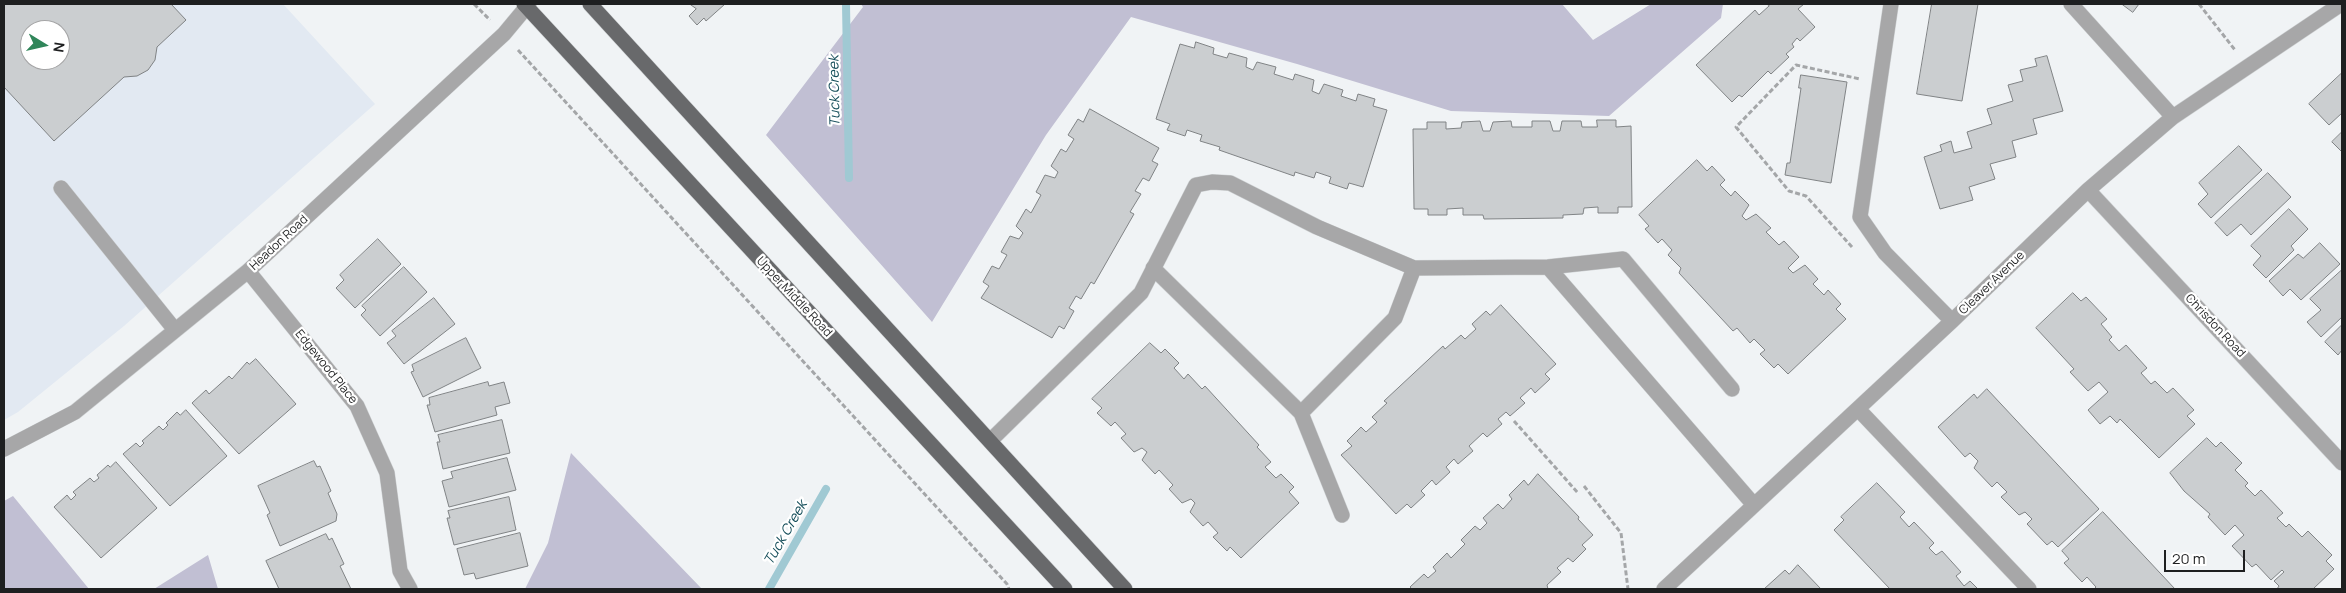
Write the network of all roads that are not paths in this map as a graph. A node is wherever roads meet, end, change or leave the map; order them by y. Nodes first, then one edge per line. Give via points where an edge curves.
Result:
1 (590, 4) edge
2 (1891, 4) edge
3 (2071, 4) edge
4 (2341, 4) edge
5 (526, 5) edge
6 (2173, 117) junction
7 (62, 188) dead end
8 (2088, 190) junction
9 (1548, 267) junction
10 (1153, 268) junction
11 (1414, 268) junction
12 (248, 271) junction
13 (1952, 321) junction
14 (176, 330) junction
15 (1732, 389) dead end
16 (1858, 409) junction
17 (1301, 413) junction
18 (990, 441) junction
19 (4, 449) edge
20 (2342, 463) edge
21 (1754, 505) junction
22 (1342, 515) dead end
23 (1669, 588) edge
24 (410, 589) edge
25 (1065, 589) edge
26 (1125, 589) edge
27 (2029, 589) edge

1 - 18 main road
2 - 13 street via 1860,217 1886,253
3 - 6 street
4 - 6 street, Cleaver Avenue
5 - 12 street, Headon Road via 504,34
5 - 25 main road, Upper Middle Road
6 - 8 street, Cleaver Avenue
7 - 14 street
8 - 13 street, Cleaver Avenue
8 - 20 street, Chrisdon Road
9 - 11 street
9 - 15 street via 1623,259
9 - 21 street
10 - 11 street via 1196,185 1212,182 1230,183 1317,227
10 - 17 street
10 - 18 street via 1141,293
11 - 17 street via 1395,318
12 - 14 street, Headon Road
12 - 24 street, Edgewood Place via 357,406 387,473 400,571
13 - 16 street, Cleaver Avenue
14 - 19 street, Headon Road via 75,412
16 - 21 street, Cleaver Avenue
16 - 27 street
17 - 22 street
18 - 26 main road
21 - 23 street, Cleaver Avenue

